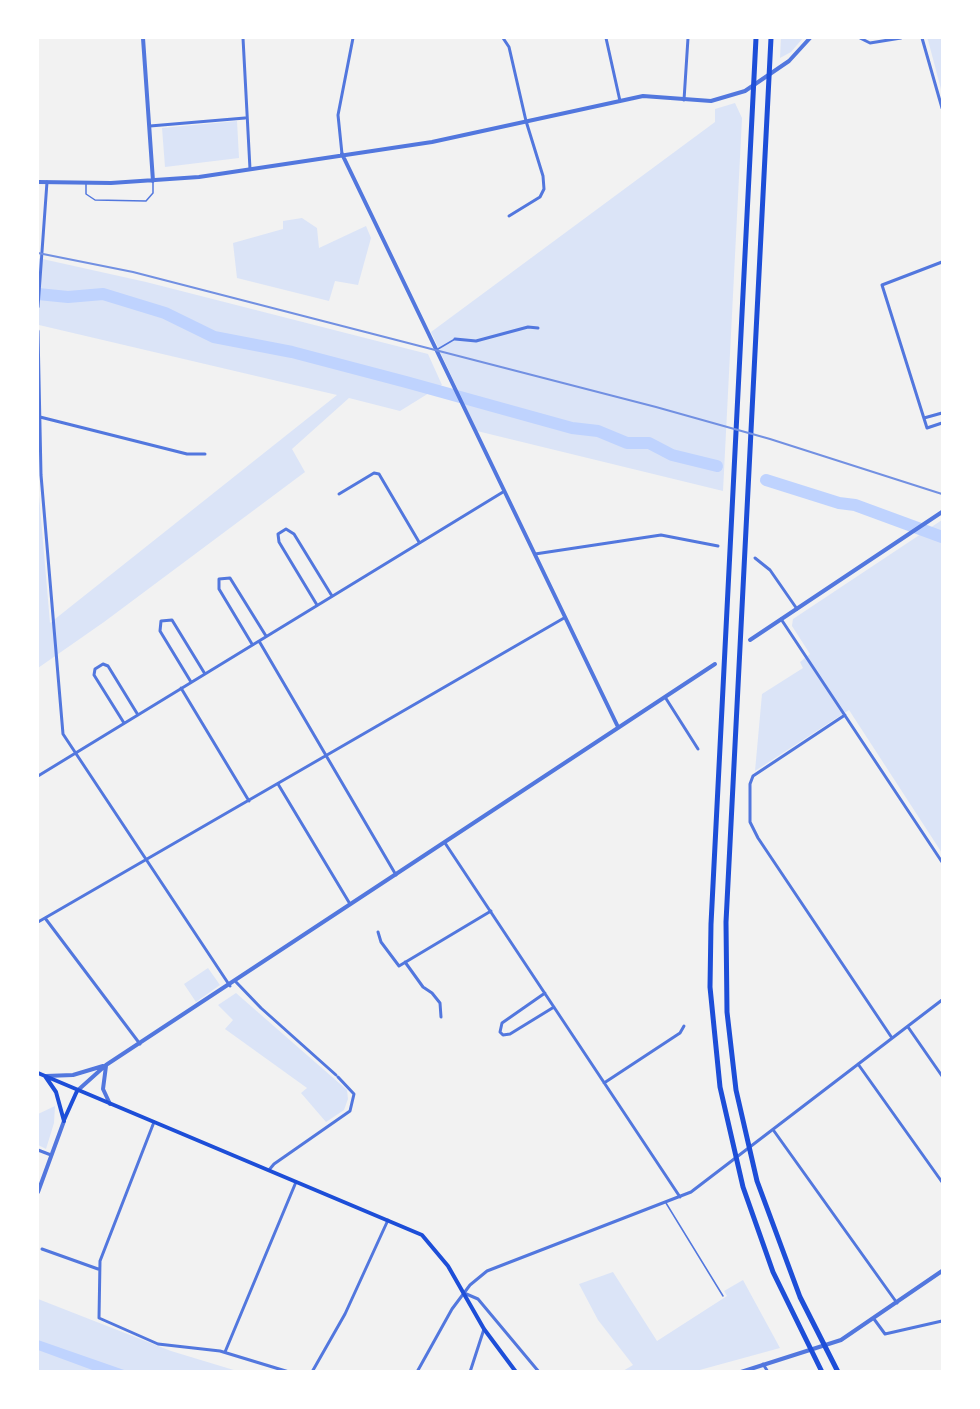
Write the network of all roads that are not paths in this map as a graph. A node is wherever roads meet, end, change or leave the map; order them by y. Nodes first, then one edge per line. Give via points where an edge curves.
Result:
1 (143, 38) edge
2 (243, 38) edge
3 (353, 38) edge
4 (503, 38) edge
5 (606, 38) edge
6 (688, 38) edge
7 (756, 38) edge
8 (771, 38) edge
9 (810, 38) edge
10 (860, 38) edge
11 (901, 38) edge
12 (922, 38) edge
13 (620, 100) junction
14 (684, 100) junction
15 (942, 108) edge
16 (245, 118) junction
17 (526, 121) junction
18 (150, 126) junction
19 (342, 154) junction
20 (250, 170) junction
21 (153, 181) junction
22 (38, 182) edge
23 (47, 182) junction
24 (86, 184) junction
25 (509, 216) dead end
26 (942, 262) edge
27 (39, 272) edge
28 (38, 299) edge
29 (38, 306) edge
30 (538, 328) dead end
31 (38, 331) edge
32 (455, 339) joint
33 (436, 351) junction
34 (942, 413) edge
35 (40, 417) junction
36 (924, 418) junction
37 (942, 423) edge
38 (205, 454) dead end
39 (503, 492) junction
40 (339, 494) dead end
41 (940, 514) edge
42 (419, 542) junction
43 (718, 546) dead end
44 (533, 555) junction
45 (755, 558) dead end
46 (332, 596) junction
47 (317, 605) junction
48 (797, 609) junction
49 (564, 618) junction
50 (781, 619) junction
51 (266, 636) junction
52 (259, 640) junction
53 (750, 640) dead end
54 (252, 644) junction
55 (715, 664) dead end
56 (205, 674) junction
57 (191, 682) junction
58 (181, 688) junction
59 (665, 697) junction
60 (138, 715) junction
61 (845, 715) junction
62 (124, 723) junction
63 (618, 727) junction
64 (698, 749) dead end
65 (74, 754) junction
66 (328, 756) junction
67 (38, 776) edge
68 (278, 784) junction
69 (249, 801) junction
70 (445, 843) junction
71 (145, 861) junction
72 (942, 862) edge
73 (396, 875) junction
74 (351, 905) junction
75 (490, 911) junction
76 (45, 918) junction
77 (38, 922) edge
78 (378, 932) dead end
79 (405, 962) junction
80 (236, 982) junction
81 (230, 986) junction
82 (545, 993) junction
83 (942, 1000) edge
84 (554, 1006) junction
85 (441, 1017) dead end
86 (684, 1026) dead end
87 (908, 1027) junction
88 (892, 1038) junction
89 (140, 1044) junction
90 (858, 1064) junction
91 (106, 1065) junction
92 (38, 1073) edge
93 (44, 1076) junction
94 (942, 1076) edge
95 (604, 1083) junction
96 (77, 1091) junction
97 (110, 1104) junction
98 (64, 1121) junction
99 (154, 1122) junction
100 (774, 1130) junction
101 (38, 1150) edge
102 (51, 1155) junction
103 (269, 1170) junction
104 (296, 1182) junction
105 (942, 1182) edge
106 (38, 1192) edge
107 (680, 1197) junction
108 (666, 1203) junction
109 (388, 1220) junction
110 (42, 1249) dead end
111 (98, 1269) junction
112 (942, 1271) edge
113 (464, 1293) junction
114 (723, 1296) dead end
115 (897, 1303) junction
116 (874, 1319) junction
117 (942, 1321) edge
118 (484, 1329) junction
119 (225, 1352) junction
120 (763, 1364) junction
121 (289, 1371) edge
122 (312, 1371) edge
123 (417, 1371) edge
124 (470, 1371) edge
125 (516, 1371) edge
126 (540, 1371) edge
127 (741, 1371) edge
128 (768, 1371) edge
129 (822, 1371) edge
130 (838, 1371) edge

1 - 18 street
2 - 16 street
3 - 19 street via 338,115
4 - 17 street via 509,47
5 - 13 street
6 - 14 street
7 - 129 highway via 710,987 719,1078 737,1167 773,1272
8 - 130 highway via 725,969 730,1049 750,1157 784,1258
9 - 14 street via 789,61 740,94 711,101
10 - 11 street via 870,43
12 - 15 street
13 - 14 street via 647,96
13 - 17 street
16 - 18 street
16 - 20 street
17 - 19 street via 432,142
17 - 25 street via 543,176 543,193
18 - 21 street
19 - 20 street
19 - 33 street
20 - 21 street
21 - 24 street
21 - 24 lane via 153,193 146,201 95,200 86,194
22 - 23 street
23 - 24 street
23 - 27 street
26 - 36 street via 882,285
27 - 28 street
28 - 29 street
30 - 32 street via 528,327 476,341
31 - 35 street
32 - 33 lane
33 - 39 street
34 - 36 street
35 - 38 street via 187,454
35 - 65 street via 61,724 64,739
36 - 37 street via 927,428
39 - 42 street
39 - 44 street
40 - 42 street via 374,473 379,474
41 - 48 street
42 - 46 street
43 - 44 street via 661,535
44 - 49 street
45 - 48 street via 771,570
46 - 47 street
46 - 47 street via 294,534 286,529 278,534 279,542
47 - 51 street
48 - 50 street
49 - 63 street
49 - 66 street
50 - 53 street
50 - 61 street
51 - 52 street
51 - 54 street via 230,578 219,579 219,589
52 - 54 street
52 - 66 street
54 - 56 street
55 - 59 street
56 - 57 street
56 - 57 street via 174,622 164,620 160,631
57 - 58 street
58 - 60 street
58 - 69 street
59 - 63 street
59 - 64 street
60 - 62 street
60 - 62 street via 103,664 95,669 94,675
61 - 72 street
61 - 88 street via 753,776 750,822
62 - 65 street
63 - 70 street
65 - 67 street
65 - 71 street
66 - 68 street
66 - 73 street
68 - 69 street
68 - 74 street
69 - 71 street
70 - 73 street
70 - 75 street
71 - 76 street
71 - 81 street
73 - 74 street
74 - 80 street
75 - 79 street
75 - 82 street
76 - 77 street
76 - 89 street
78 - 79 street via 399,966
79 - 85 street via 440,1003
80 - 81 street
80 - 103 street via 352,1090 353,1108
81 - 89 street
82 - 84 street
82 - 84 street via 502,1023 500,1032 510,1035
83 - 87 street
84 - 95 street
86 - 95 street via 680,1033
87 - 88 street
87 - 94 street
88 - 90 street
89 - 91 street
90 - 100 street
90 - 105 street
91 - 93 street via 74,1075
91 - 96 street
91 - 97 street via 103,1089
92 - 93 main road
93 - 96 main road
93 - 98 main road via 56,1092
95 - 107 street
96 - 97 main road
96 - 98 main road
97 - 99 main road
98 - 102 street
99 - 103 main road
99 - 111 street
100 - 107 street
100 - 115 street
101 - 102 street
102 - 106 street
103 - 104 main road
104 - 109 main road
104 - 119 street
107 - 108 street
108 - 113 street via 487,1271
108 - 114 lane
109 - 113 main road via 428,1240
109 - 122 street via 345,1314
110 - 111 street
111 - 119 street via 97,1314 103,1322 158,1344
112 - 115 street
113 - 118 main road
113 - 123 street
113 - 126 street via 478,1299
115 - 116 street
116 - 117 street via 885,1334
116 - 120 street via 841,1340
118 - 124 street
118 - 125 main road
119 - 121 street
120 - 127 street
120 - 128 street

